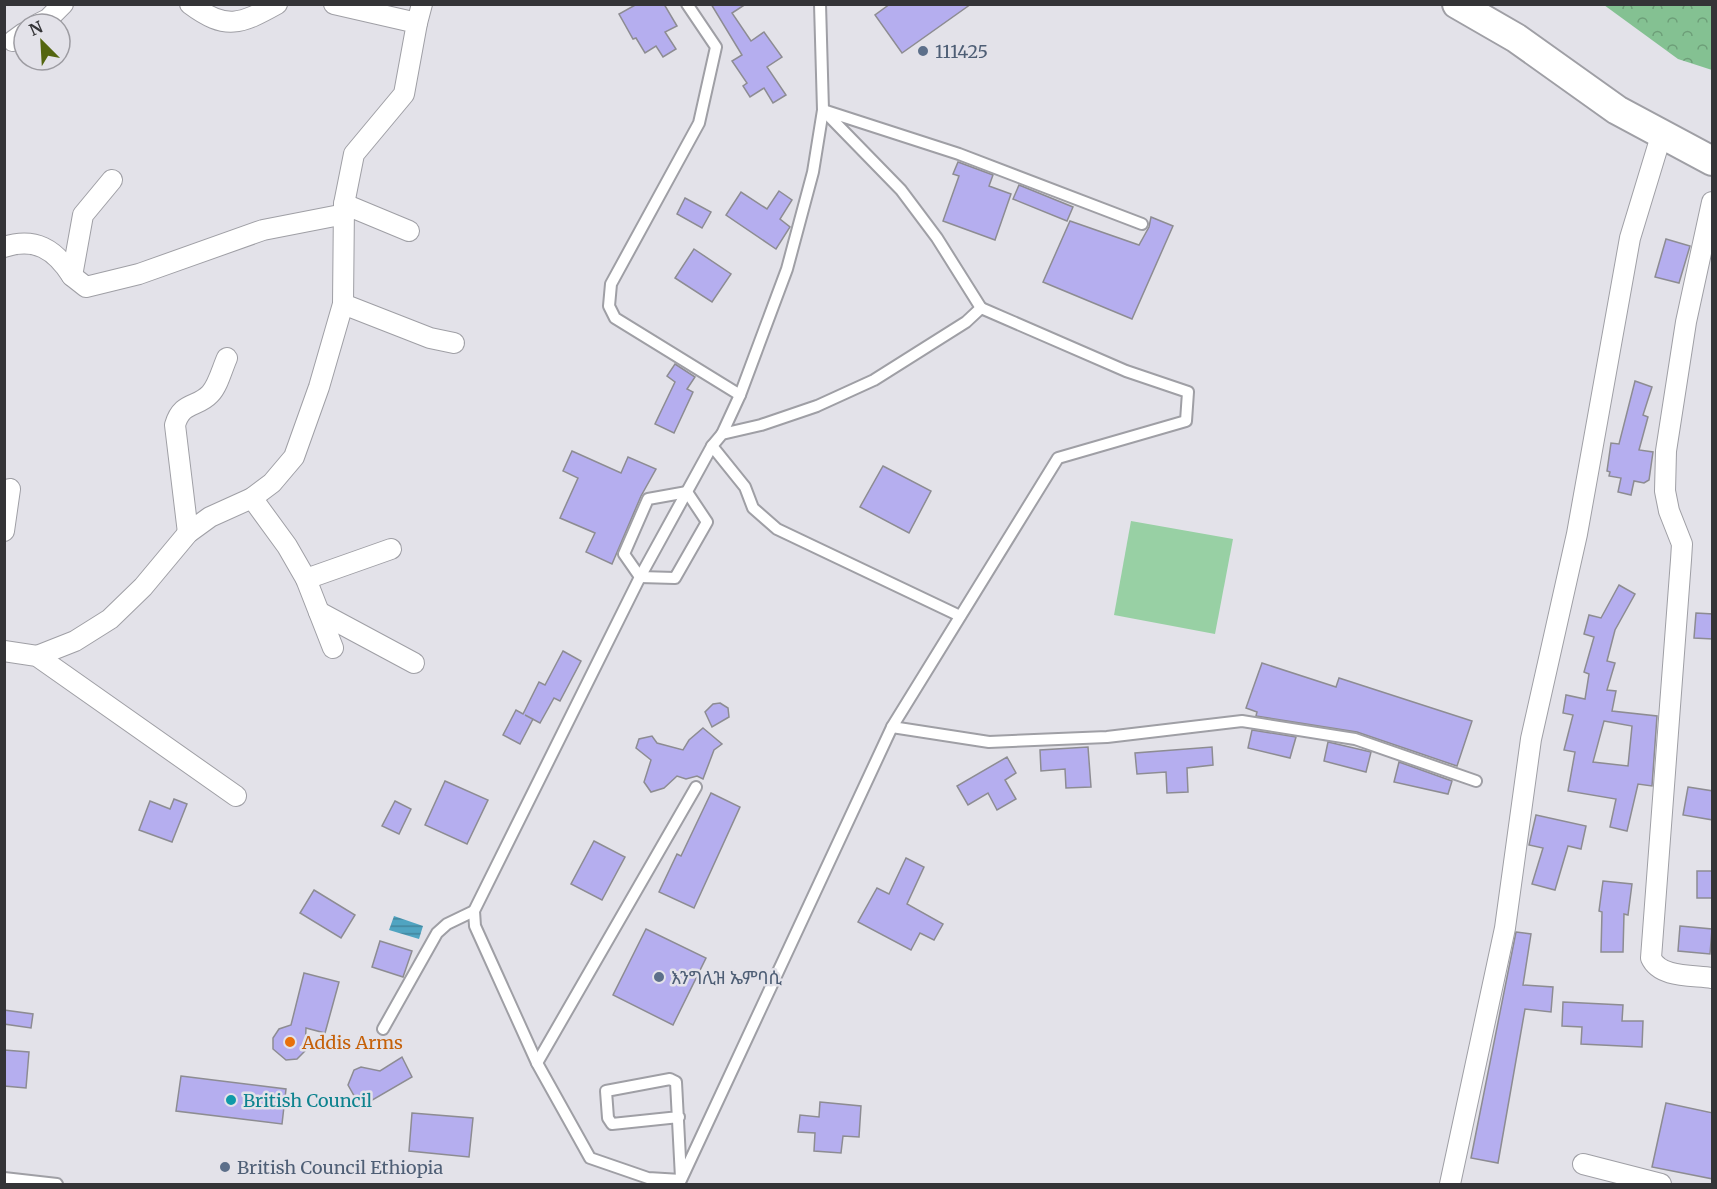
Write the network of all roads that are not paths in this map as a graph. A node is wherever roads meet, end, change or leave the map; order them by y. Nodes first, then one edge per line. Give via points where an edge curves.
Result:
1 (190, 4) edge
2 (277, 4) edge
3 (334, 4) edge
4 (687, 4) edge
5 (820, 4) edge
6 (1457, 4) edge
7 (420, 14) edge
8 (823, 110) junction
9 (1661, 136) junction
10 (1713, 161) edge
11 (112, 180) dead end
12 (1713, 202) edge
13 (344, 209) junction
14 (1142, 224) dead end
15 (409, 231) dead end
16 (4, 247) edge
17 (72, 276) junction
18 (343, 304) junction
19 (981, 308) junction
20 (454, 343) dead end
21 (227, 358) dead end
22 (740, 395) junction
23 (723, 434) junction
24 (712, 446) junction
25 (10, 489) dead end
26 (687, 492) junction
27 (252, 498) junction
28 (4, 531) edge
29 (188, 533) junction
30 (391, 549) dead end
31 (640, 577) junction
32 (306, 579) junction
33 (319, 612) junction
34 (960, 616) junction
35 (333, 648) dead end
36 (4, 651) edge
37 (37, 656) junction
38 (414, 663) dead end
39 (892, 727) junction
40 (1476, 781) dead end
41 (696, 787) dead end
42 (236, 796) dead end
43 (474, 911) junction
44 (1713, 978) edge
45 (383, 1029) dead end
46 (537, 1063) junction
47 (679, 1117) junction
48 (1583, 1164) dead end
49 (4, 1178) edge
50 (647, 1181) edge
51 (681, 1182) edge
52 (57, 1185) edge
53 (1450, 1185) edge
54 (1661, 1185) edge

1 - 2 street via 224,23 246,22
3 - 7 street
4 - 22 lane via 716,47 699,123 611,284 609,306 615,318
5 - 8 lane
6 - 9 street via 1516,38 1617,110
7 - 13 street via 404,94 354,154
8 - 14 lane via 959,154
8 - 19 lane via 901,190
8 - 22 lane via 813,172 787,269
9 - 10 street
9 - 53 street via 1630,238 1577,534 1531,739 1505,928
11 - 17 street via 83,215
12 - 44 street via 1686,322 1666,451 1665,491 1682,544 1651,958 1655,968 1664,972
13 - 15 street
13 - 17 street via 263,230 96,287 86,287
13 - 18 street
16 - 17 street via 20,242 40,244 61,258
18 - 20 street via 430,338
18 - 27 street via 294,457 272,483
19 - 23 lane via 966,322 874,380 817,406
19 - 34 lane via 1126,371 1188,392 1186,421 1058,458
21 - 29 street via 211,393 187,406 175,424
22 - 23 lane
23 - 24 lane
24 - 26 lane
24 - 34 lane via 745,487 753,508 777,530
25 - 28 street
26 - 31 lane
26 - 31 lane via 648,499 624,554
26 - 31 lane via 707,522 675,578
27 - 29 street via 210,517
27 - 32 street
29 - 37 street via 110,619 75,641
30 - 32 street
31 - 43 lane
32 - 33 street
33 - 35 street
33 - 38 street
34 - 39 lane
36 - 37 street
37 - 42 street
39 - 40 lane via 989,742 1107,737 1242,721 1355,739
39 - 51 lane
41 - 46 lane
43 - 45 lane via 437,933
43 - 46 lane via 475,926
46 - 50 lane via 590,1158
47 - 47 lane via 673,1079 606,1091 612,1124
47 - 51 lane
48 - 54 street
49 - 52 lane
50 - 51 lane

